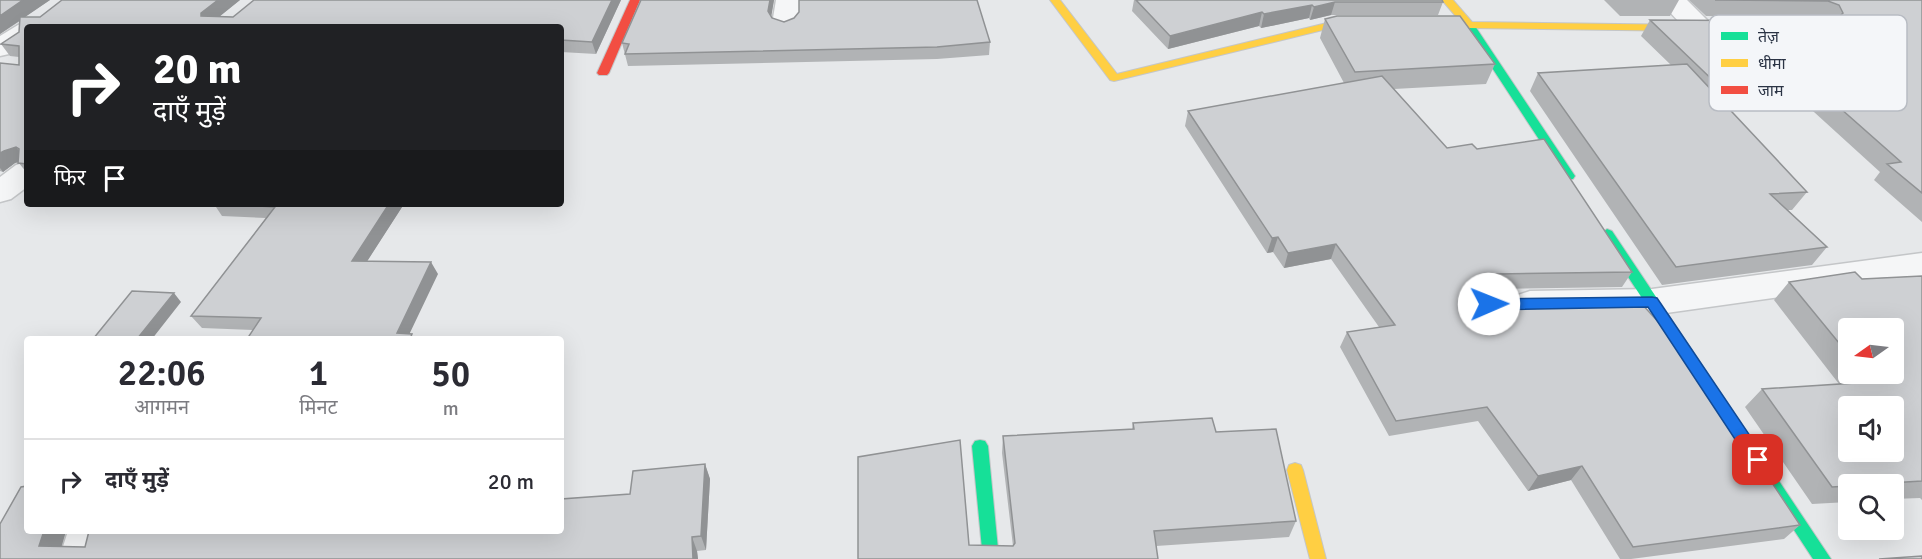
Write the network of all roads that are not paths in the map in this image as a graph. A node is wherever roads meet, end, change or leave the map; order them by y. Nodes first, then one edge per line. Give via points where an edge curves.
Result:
1 (635, 0) edge
2 (1054, 0) edge
3 (1447, 0) edge
4 (1673, 0) edge
5 (1377, 25) edge
6 (1412, 25) edge
7 (1469, 25) junction
8 (1708, 28) joint
9 (24, 32) edge
10 (0, 48) edge
11 (603, 73) dead end
12 (24, 174) edge
13 (1574, 183) edge
14 (0, 192) edge
15 (1600, 223) edge
16 (1922, 265) edge
17 (1652, 302) junction
18 (1501, 304) edge
19 (980, 446) dead end
20 (1295, 471) dead end
21 (87, 534) edge
22 (80, 559) edge
23 (992, 559) edge
24 (1318, 559) edge
25 (1823, 559) edge

1 - 11 street
2 - 5 street via 1114,78 1331,25
3 - 7 street
4 - 8 street
6 - 7 street
7 - 8 street
7 - 13 street
9 - 10 street
12 - 14 street
15 - 17 street
16 - 17 street
17 - 18 street
17 - 25 street
19 - 23 street
20 - 24 street
21 - 22 street

